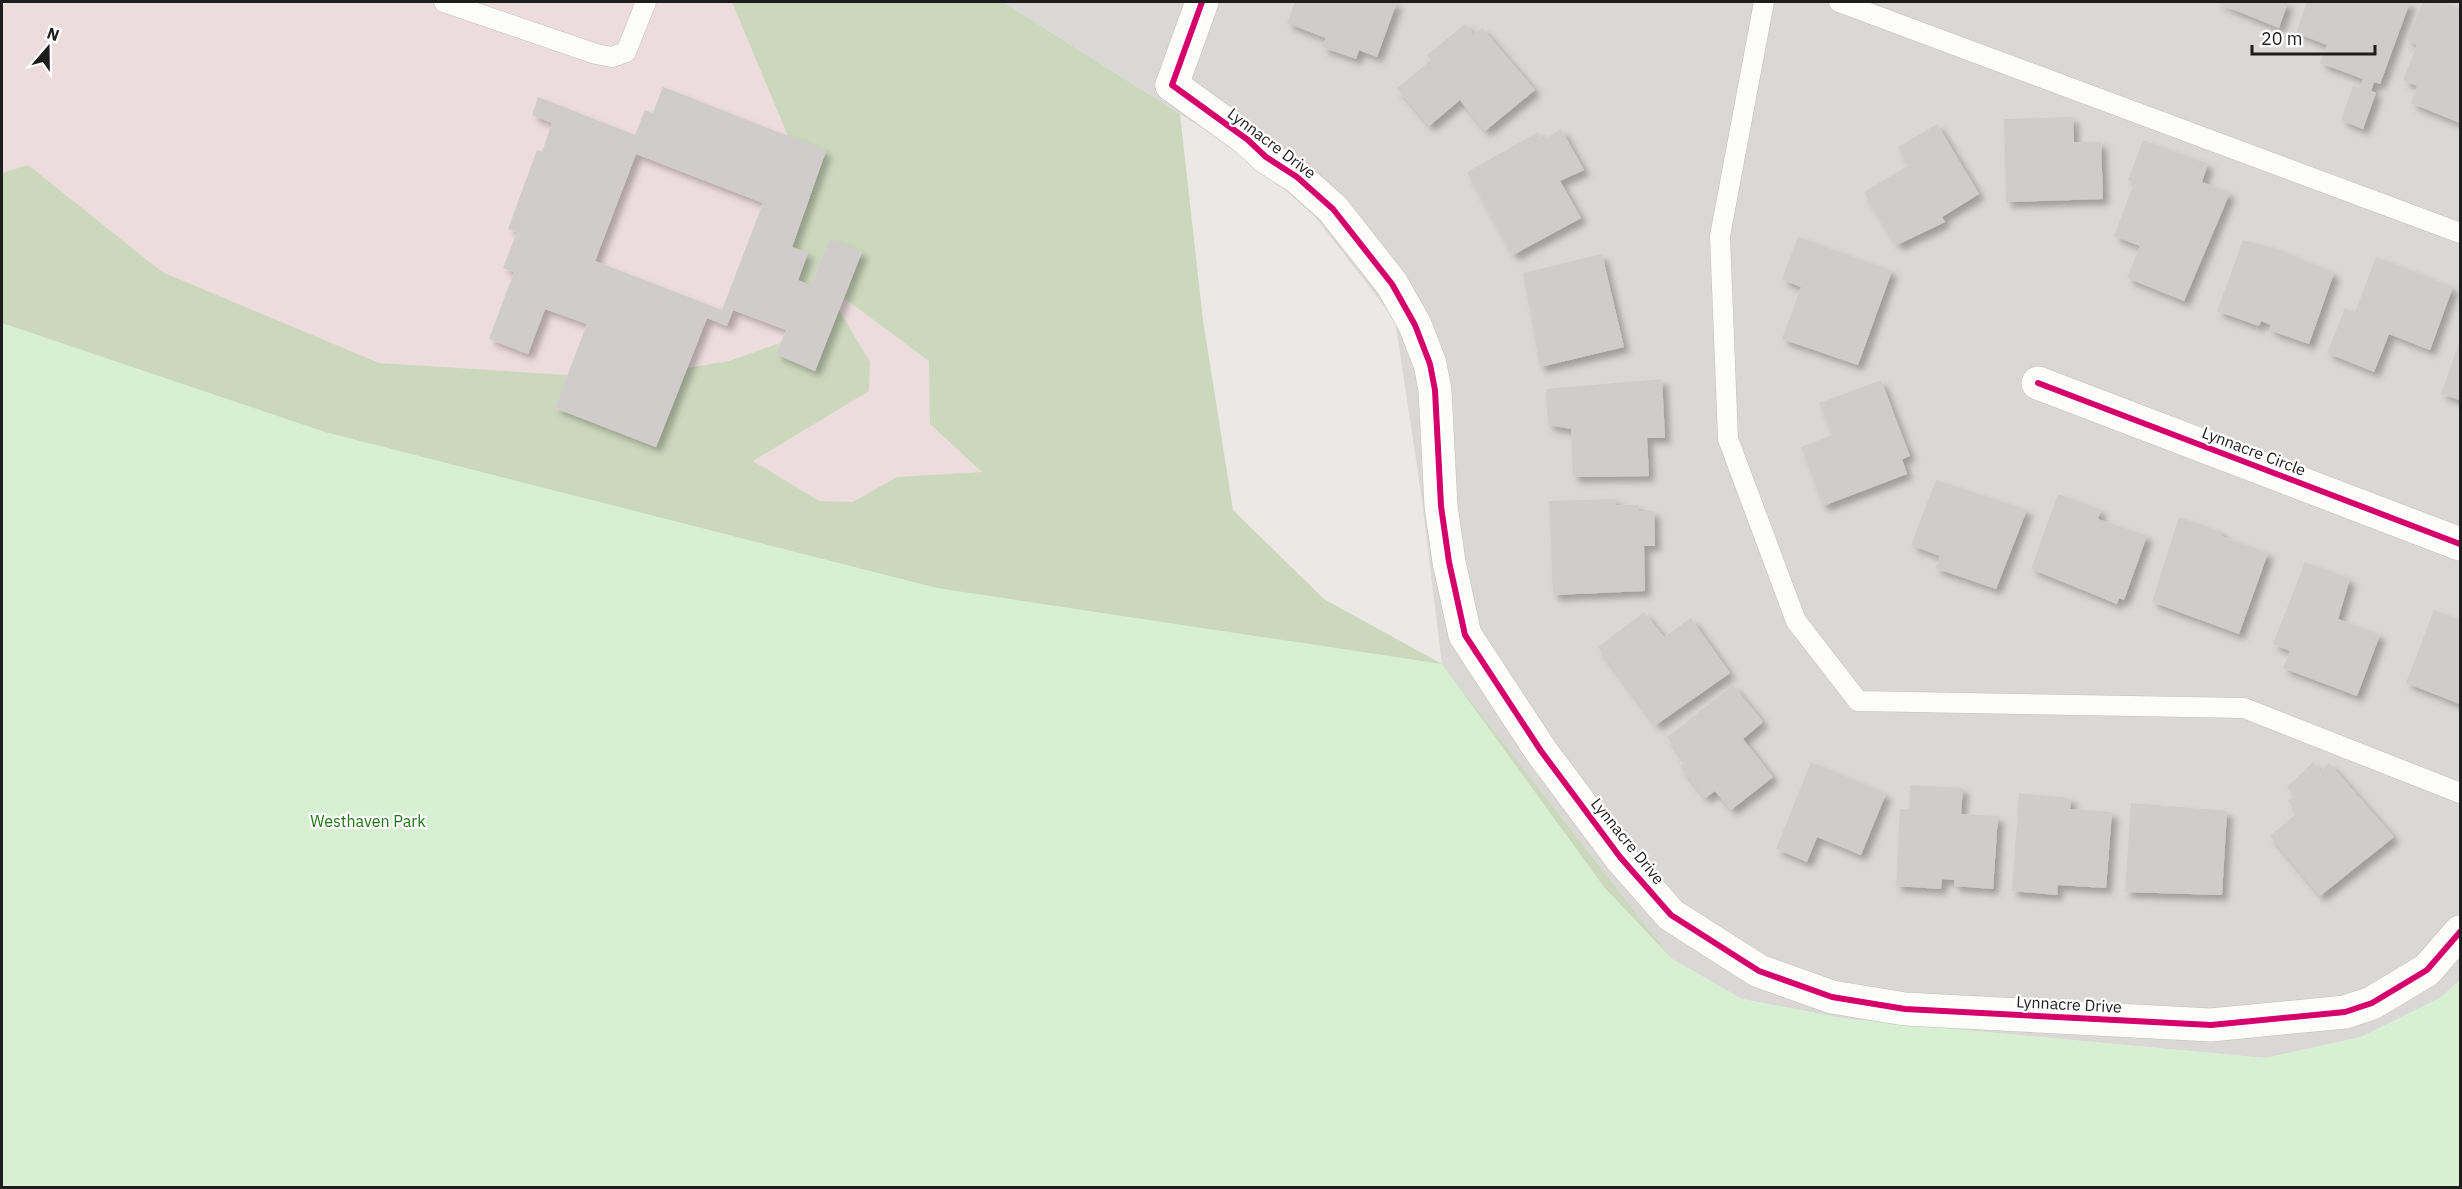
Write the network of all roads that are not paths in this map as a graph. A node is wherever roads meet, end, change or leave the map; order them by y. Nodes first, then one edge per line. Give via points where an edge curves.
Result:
1 (444, 2) edge
2 (646, 2) edge
3 (1202, 2) edge
4 (1764, 2) edge
5 (1839, 2) edge
6 (2460, 234) edge
7 (2038, 383) dead end
8 (2460, 544) edge
9 (2460, 793) edge
10 (2460, 932) edge

1 - 2 lane via 612,57 626,52
3 - 10 street, Lynnacre Drive via 1172,85 1304,183 1333,210 1392,284 1415,325 1430,364 1441,506 1465,635 1541,751 1620,857 1671,915 1759,971 1832,997 1905,1009 2211,1025 2345,1012 2372,1003 2427,970
4 - 9 lane via 1720,236 1728,439 1796,621 1858,701 2244,708
5 - 6 lane
7 - 8 street, Lynnacre Circle

